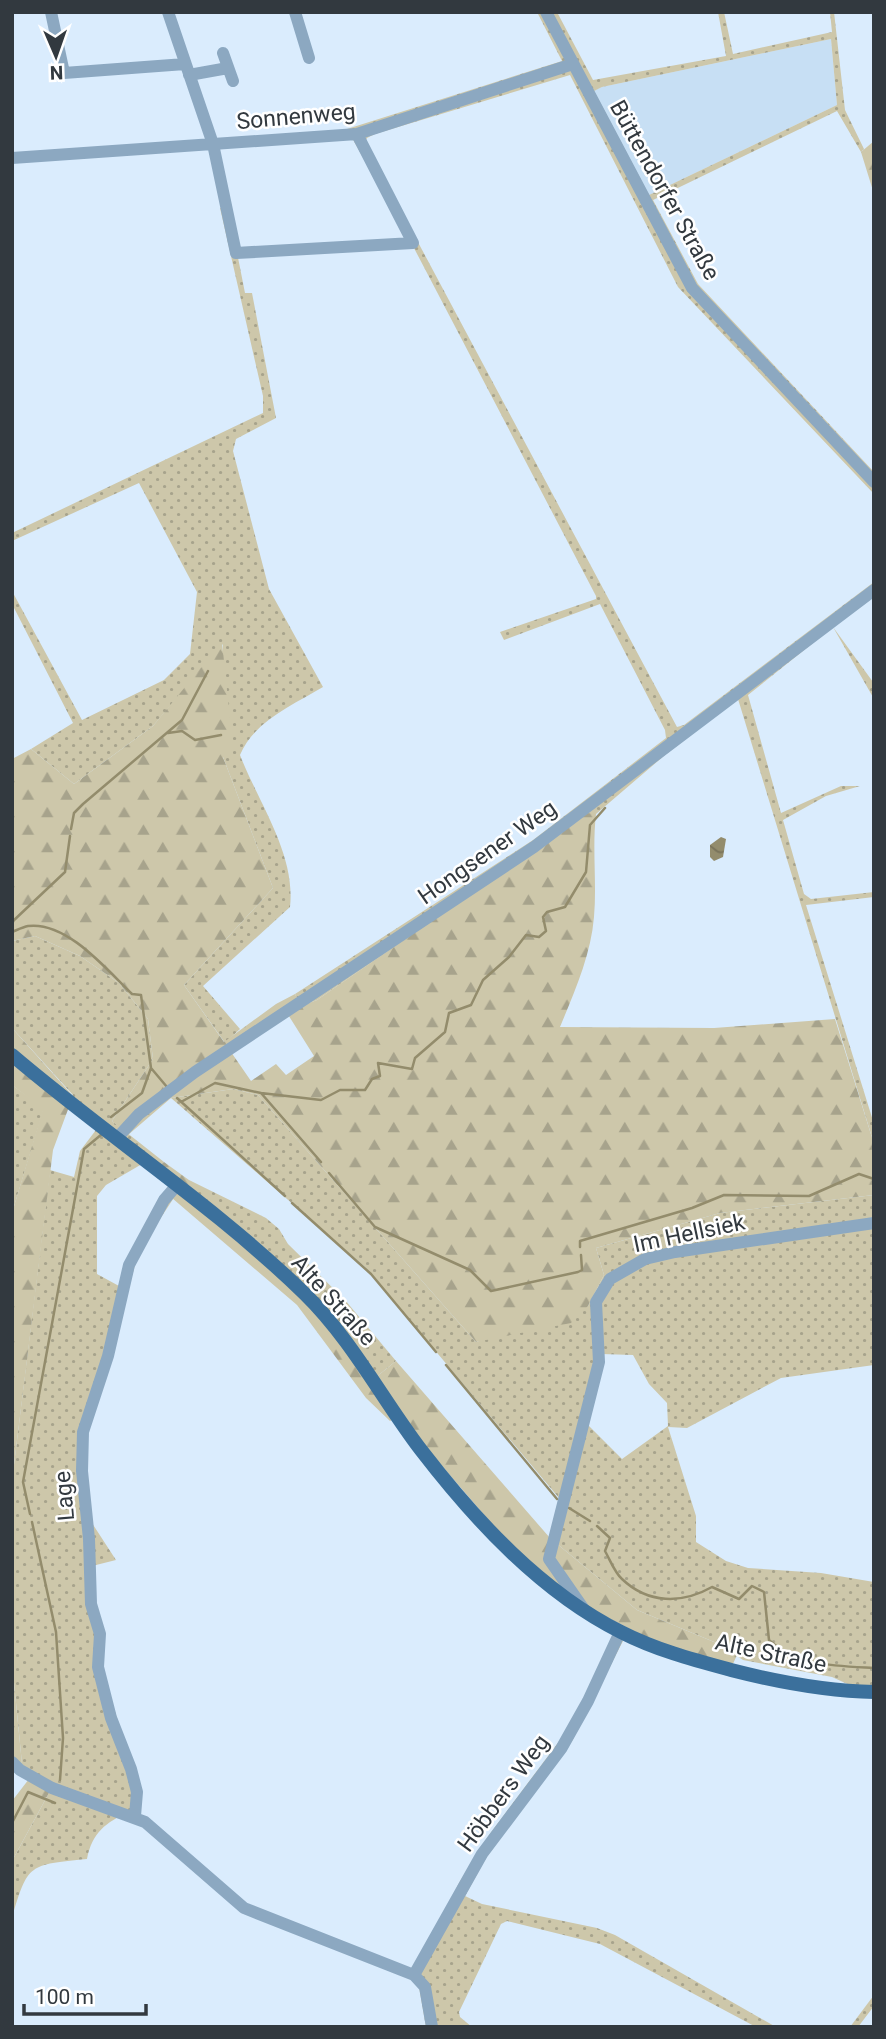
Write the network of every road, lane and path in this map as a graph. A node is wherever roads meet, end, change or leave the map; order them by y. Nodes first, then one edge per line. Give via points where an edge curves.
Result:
1 (51, 12) edge
2 (168, 12) edge
3 (295, 12) edge
4 (546, 12) edge
5 (223, 53) dead end
6 (309, 58) dead end
7 (573, 64) junction
8 (228, 68) junction
9 (187, 70) junction
10 (233, 81) dead end
11 (356, 134) junction
12 (213, 144) junction
13 (12, 158) edge
14 (874, 482) edge
15 (874, 590) edge
16 (12, 1055) edge
17 (118, 1137) junction
18 (177, 1185) junction
19 (874, 1223) edge
20 (586, 1410) joint
21 (585, 1611) junction
22 (620, 1632) junction
23 (874, 1692) edge
24 (12, 1762) edge
25 (135, 1816) junction
26 (414, 1975) junction
27 (432, 2027) edge

1 - 9 street via 64,73
2 - 9 street
3 - 6 street
4 - 7 street, Büttendorfer Straße
5 - 8 street
7 - 11 street, Sonnenweg
7 - 14 street, Büttendorfer Straße via 692,288
8 - 9 street
8 - 10 street
9 - 12 street
11 - 12 street, Sonnenweg
11 - 12 street via 413,243 236,253
12 - 13 street, Sonnenweg
15 - 17 street, Hongsener Weg via 534,846 195,1072 139,1114
16 - 17 main road, Alte Straße
17 - 18 main road, Alte Straße
18 - 21 main road, Alte Straße via 306,1296 346,1342 422,1451 488,1528 513,1555
18 - 25 street, Lage via 129,1265 108,1356 83,1432 91,1604 100,1634 98,1667 131,1769
19 - 20 street, Im Hellsiek via 675,1252 626,1268 610,1279 596,1302 599,1363
20 - 21 street, Alte Straße via 549,1559
21 - 22 main road, Alte Straße
22 - 23 main road, Alte Straße via 668,1652 744,1674 824,1689
22 - 26 street, Höbbers Weg via 561,1749 482,1854
24 - 25 street via 52,1788
25 - 26 street via 244,1908
26 - 27 street via 425,1987

